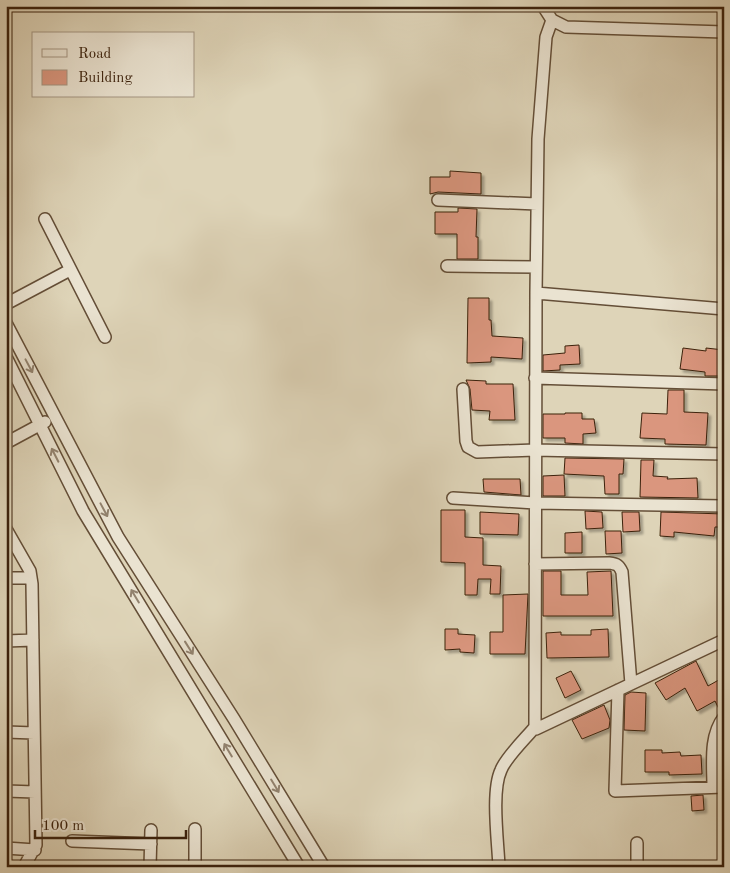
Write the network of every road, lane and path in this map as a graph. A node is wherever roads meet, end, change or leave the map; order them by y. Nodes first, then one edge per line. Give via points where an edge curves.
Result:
1 (544, 6) edge
2 (552, 20) junction
3 (724, 32) edge
4 (438, 200) dead end
5 (537, 204) junction
6 (45, 219) dead end
7 (447, 266) dead end
8 (536, 267) junction
9 (70, 270) junction
10 (536, 293) junction
11 (6, 304) edge
12 (724, 309) edge
13 (6, 323) edge
14 (105, 337) dead end
15 (6, 357) edge
16 (536, 378) junction
17 (724, 384) edge
18 (462, 389) dead end
19 (55, 416) junction
20 (40, 425) junction
21 (6, 442) edge
22 (535, 450) junction
23 (724, 454) edge
24 (452, 498) dead end
25 (535, 503) junction
26 (724, 506) edge
27 (6, 529) edge
28 (535, 564) junction
29 (6, 578) edge
30 (31, 578) junction
31 (161, 604) junction
32 (146, 614) junction
33 (33, 640) junction
34 (724, 640) edge
35 (6, 641) edge
36 (631, 684) junction
37 (618, 690) junction
38 (724, 717) edge
39 (535, 727) junction
40 (6, 732) edge
41 (34, 733) junction
42 (718, 787) edge
43 (6, 791) edge
44 (35, 792) junction
45 (195, 829) dead end
46 (151, 830) dead end
47 (72, 841) dead end
48 (637, 843) dead end
49 (150, 844) junction
50 (6, 848) edge
51 (35, 850) junction
52 (24, 867) edge
53 (150, 867) edge
54 (195, 867) edge
55 (299, 867) edge
56 (324, 867) edge
57 (499, 867) edge
58 (637, 867) edge

1 - 2 street
2 - 3 street via 566,27
2 - 5 street via 546,37
4 - 5 street
5 - 8 street
6 - 9 street
7 - 8 street
8 - 10 street
9 - 11 street
9 - 14 street
10 - 12 street
10 - 16 street
13 -> 19 street
15 - 20 street
16 - 17 street
16 - 22 street
18 - 22 street via 466,441 472,451
19 - 20 street
19 -> 31 street via 118,536
20 - 21 street
32 -> 20 street via 84,511
22 - 23 street
22 - 25 street
24 - 25 street
25 - 26 street
25 - 28 street
27 - 30 street
28 - 36 street via 609,563 620,567
28 - 39 street
29 - 30 street
30 - 33 street
31 - 32 street
31 -> 56 street
55 -> 32 street
33 - 35 street
33 - 41 street
34 - 36 street
36 - 37 street
37 - 39 street
37 - 42 street via 615,791
38 - 42 street via 713,746
39 - 57 street via 500,770 495,810
40 - 41 street
41 - 44 street
43 - 44 street
44 - 51 street
45 - 54 street
46 - 49 street
47 - 49 street
48 - 58 street
49 - 53 street
50 - 51 street
51 - 52 street

